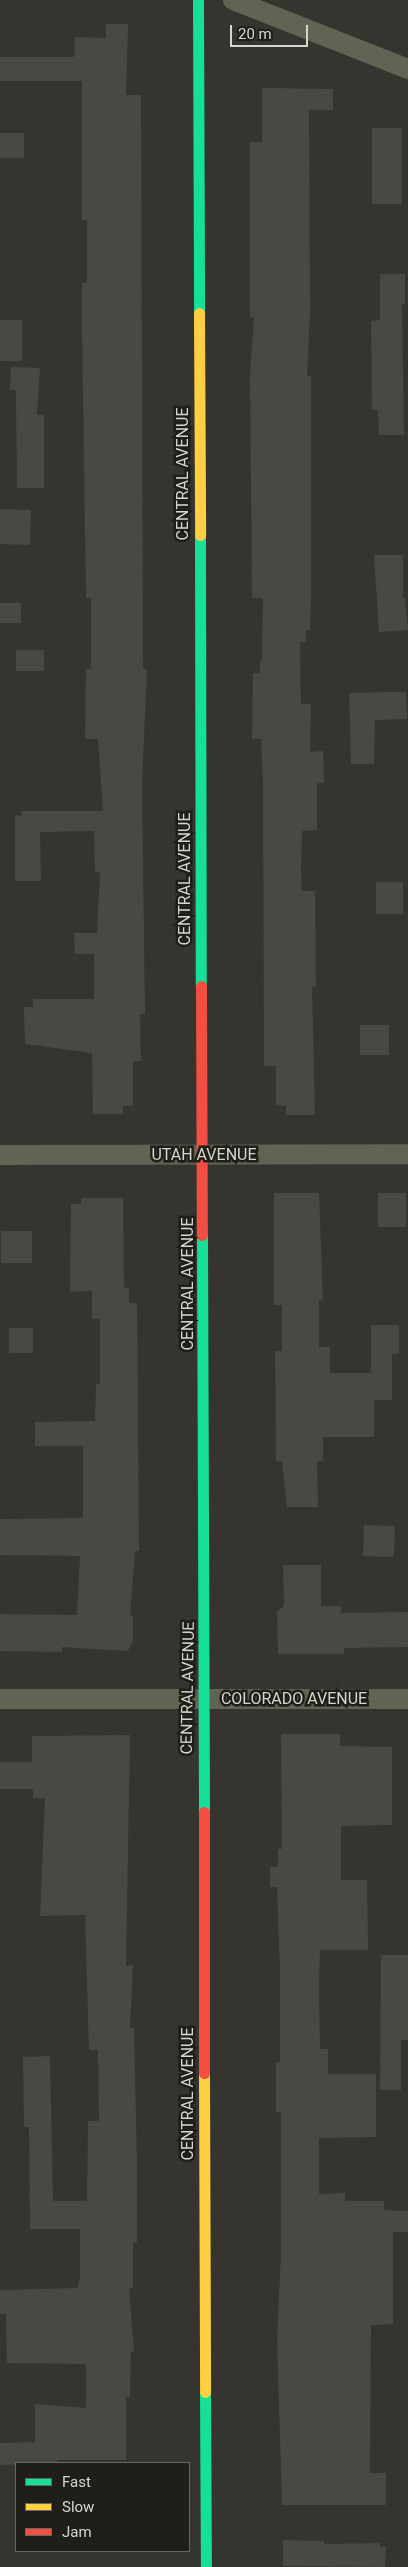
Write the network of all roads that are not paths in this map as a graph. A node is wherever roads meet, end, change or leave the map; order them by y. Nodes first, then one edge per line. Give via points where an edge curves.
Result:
1 (198, 0) edge
2 (233, 0) edge
3 (408, 69) edge
4 (204, 1154) junction
5 (408, 1154) edge
6 (0, 1155) edge
7 (0, 1699) edge
8 (408, 1699) edge
9 (204, 1700) junction
10 (206, 2567) edge

1 - 4 street, CENTRAL AVENUE
2 - 3 street
4 - 5 street, UTAH AVENUE
4 - 6 street, UTAH AVENUE
4 - 9 street, CENTRAL AVENUE
7 - 9 street, COLORADO AVENUE
8 - 9 street, COLORADO AVENUE
9 - 10 street, CENTRAL AVENUE

